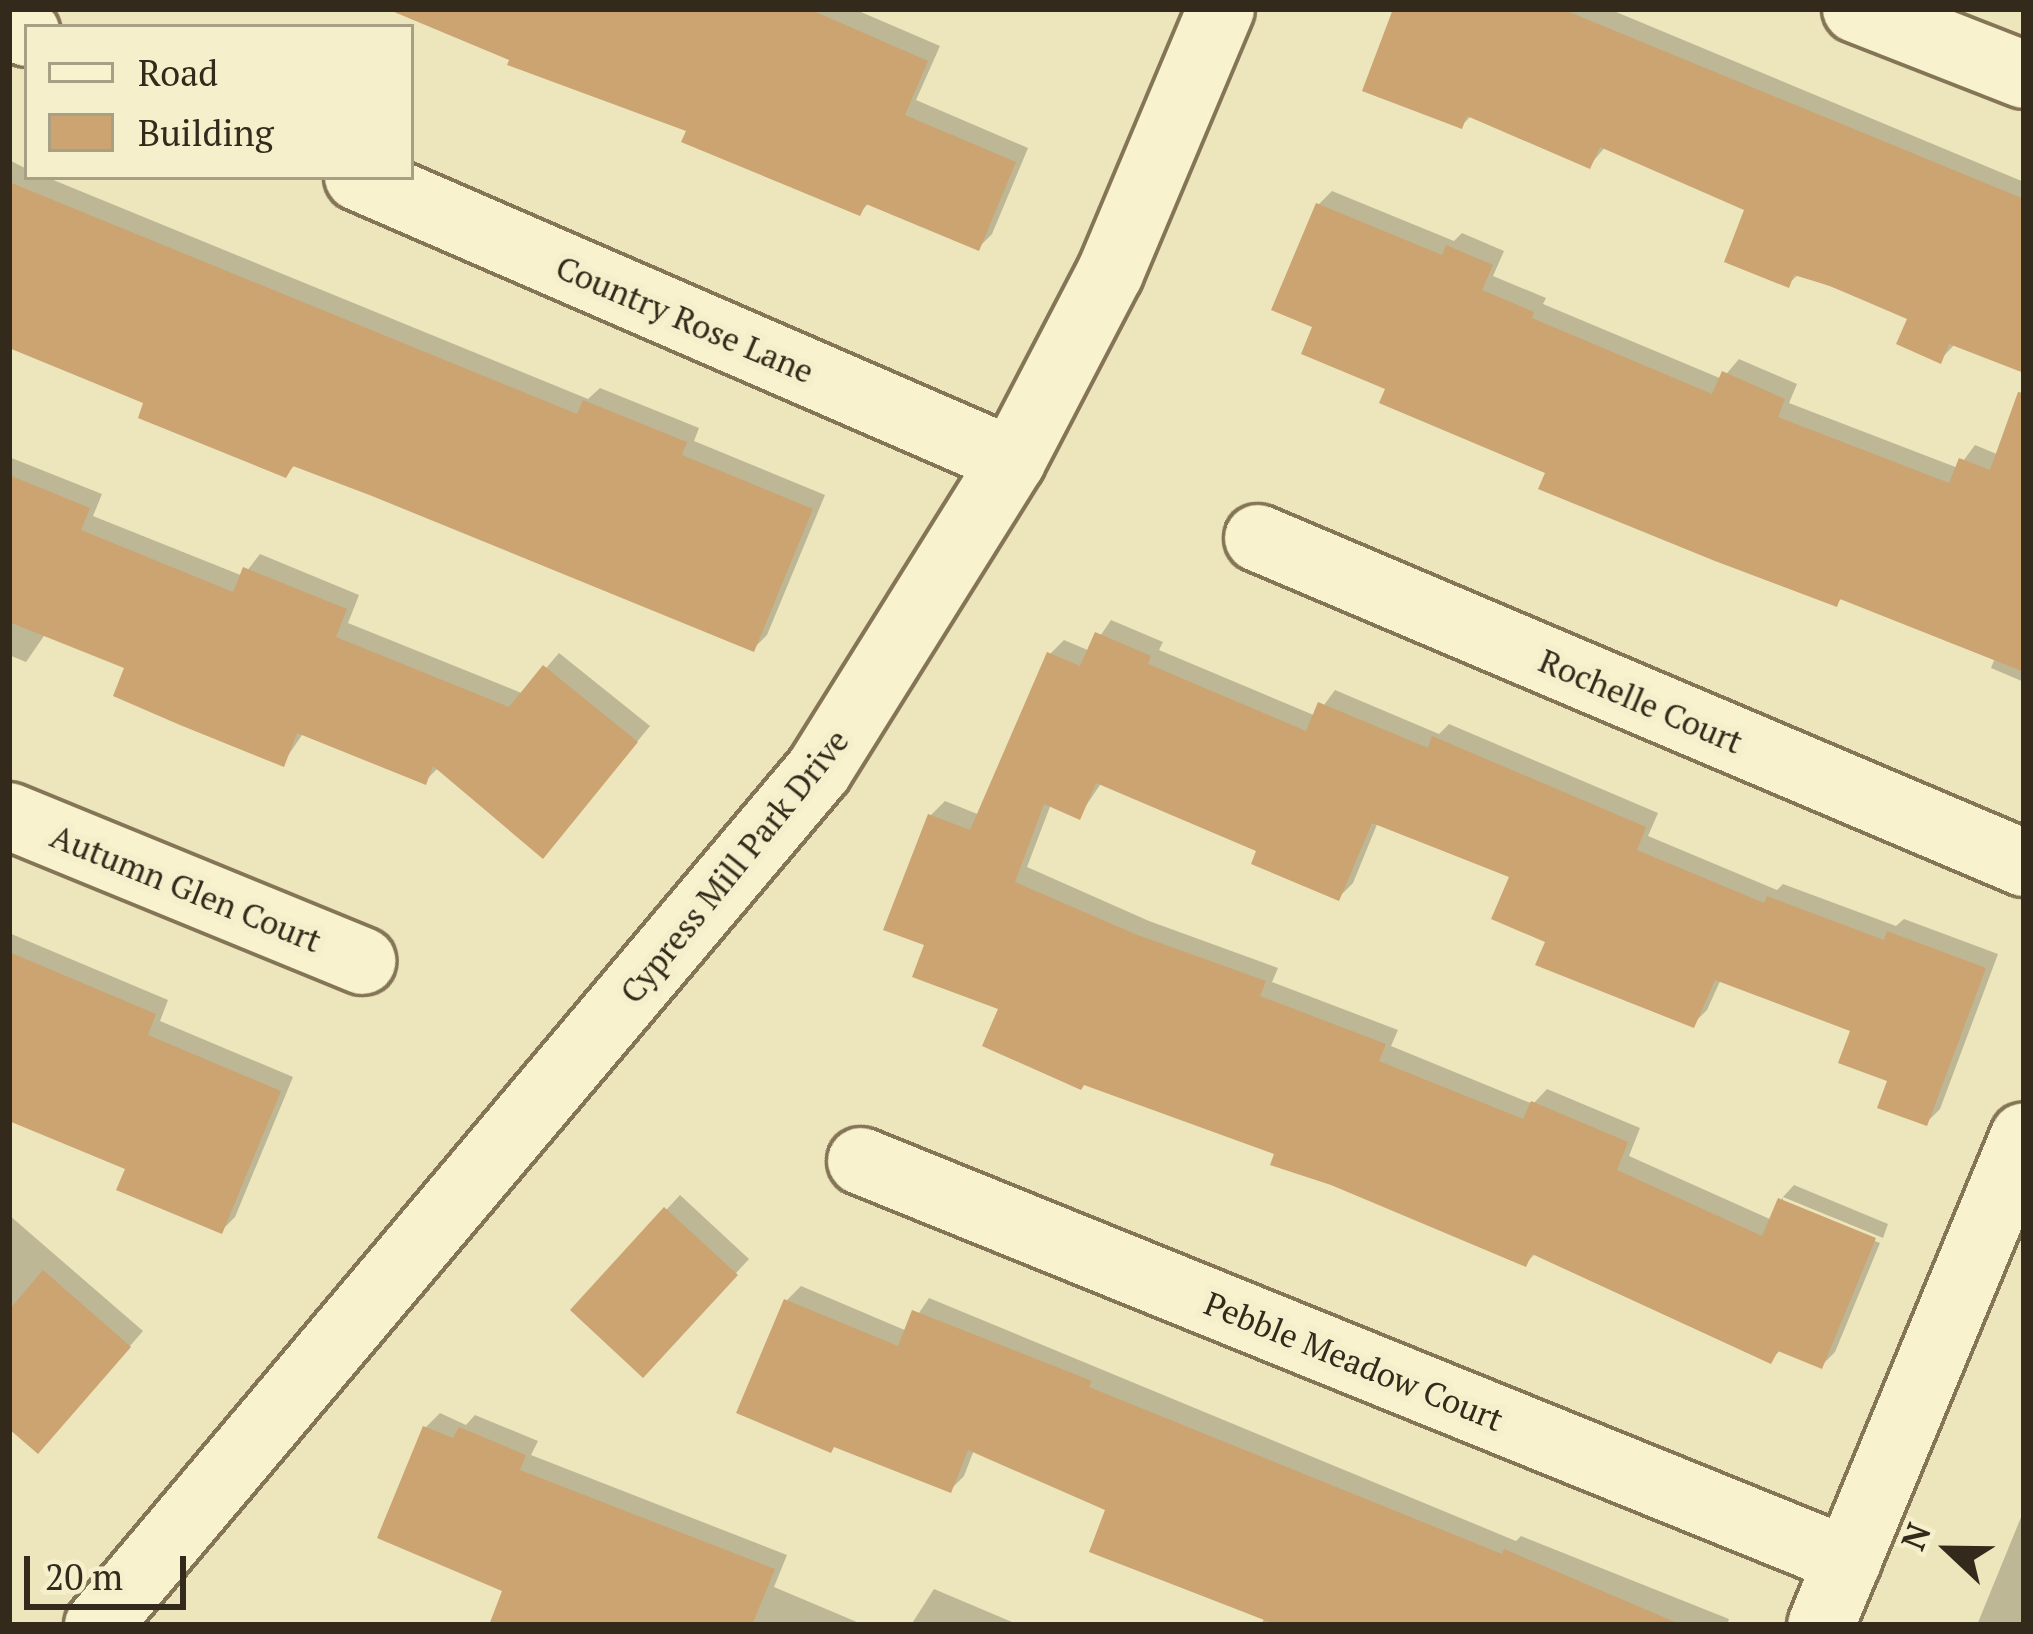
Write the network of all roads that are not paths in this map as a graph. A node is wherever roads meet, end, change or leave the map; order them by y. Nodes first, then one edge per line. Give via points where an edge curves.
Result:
1 (1221, 9) edge
2 (1856, 9) edge
3 (2024, 75) edge
4 (365, 180) edge
5 (1012, 461) junction
6 (1258, 538) dead end
7 (9, 816) edge
8 (2024, 863) edge
9 (362, 961) dead end
10 (2024, 1136) edge
11 (861, 1161) dead end
12 (1848, 1561) junction
13 (98, 1625) edge
14 (1821, 1625) edge

1 - 5 street, Cypress Mill Park Drive via 1110,273
2 - 3 street
4 - 5 street, Country Rose Lane
5 - 13 street, Cypress Mill Park Drive via 819,770
6 - 8 street, Rochelle Court
7 - 9 street, Autumn Glen Court
10 - 12 street
11 - 12 street, Pebble Meadow Court
12 - 14 street

